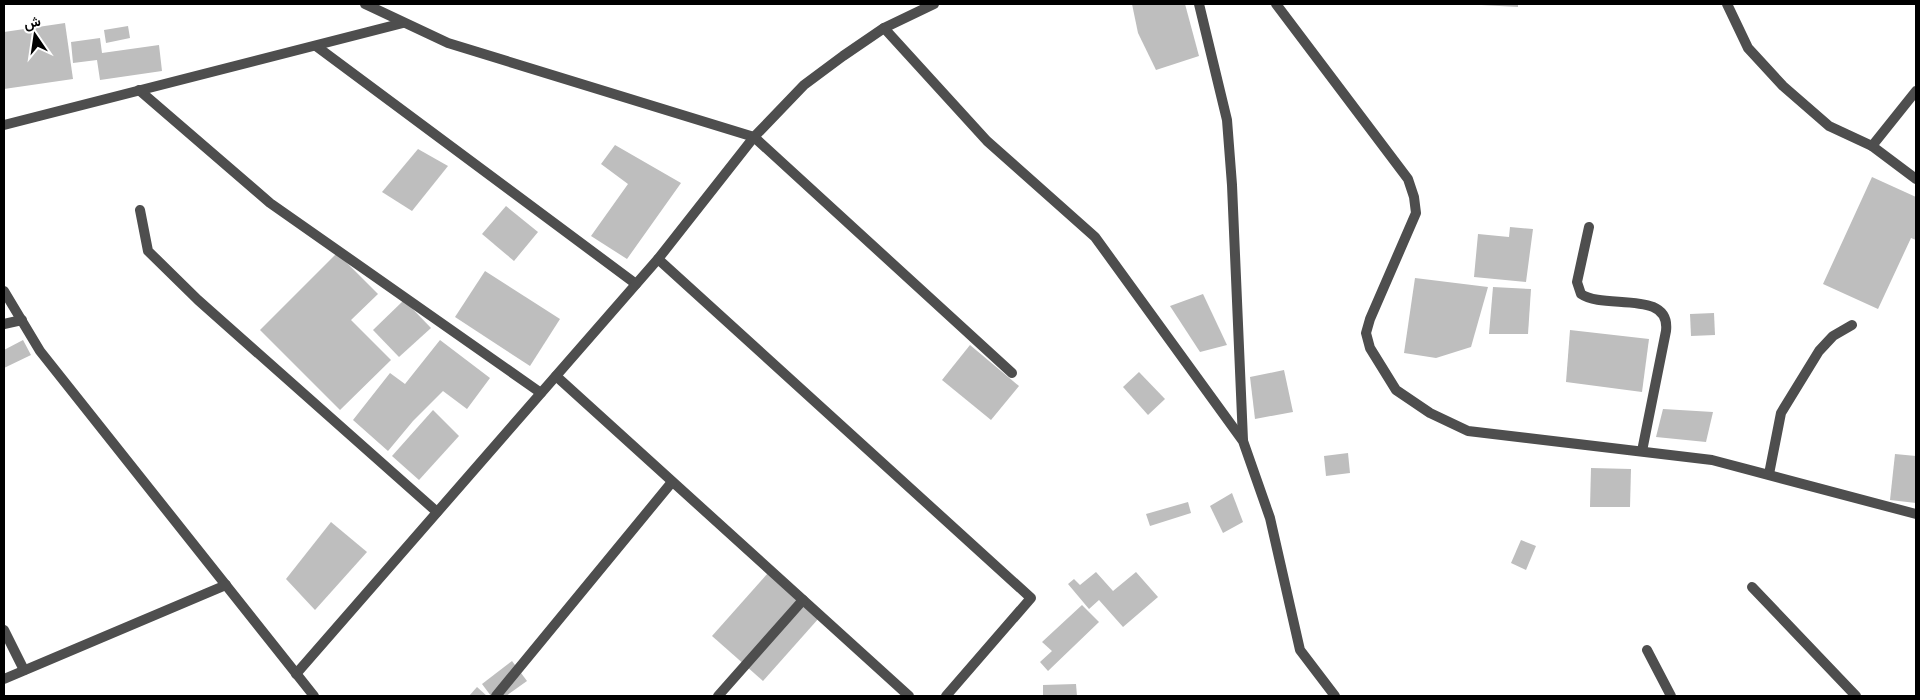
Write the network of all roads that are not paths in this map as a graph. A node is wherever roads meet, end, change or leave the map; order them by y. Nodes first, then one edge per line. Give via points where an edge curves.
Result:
1 (365, 4) edge
2 (934, 4) edge
3 (1199, 4) edge
4 (1276, 4) edge
5 (1727, 4) edge
6 (403, 23) junction
7 (884, 28) junction
8 (316, 46) junction
9 (139, 90) junction
10 (1916, 91) edge
11 (4, 125) edge
12 (754, 137) junction
13 (1872, 146) junction
14 (1916, 180) edge
15 (140, 210) dead end
16 (1589, 227) dead end
17 (658, 259) junction
18 (636, 284) junction
19 (4, 291) edge
20 (22, 320) junction
21 (4, 324) edge
22 (1852, 325) dead end
23 (1012, 373) dead end
24 (556, 376) junction
25 (541, 393) junction
26 (1243, 441) junction
27 (1642, 451) junction
28 (1768, 474) junction
29 (672, 482) junction
30 (437, 512) junction
31 (1916, 514) edge
32 (226, 585) junction
33 (1752, 587) dead end
34 (803, 600) junction
35 (4, 630) edge
36 (1647, 650) dead end
37 (24, 670) junction
38 (296, 674) junction
39 (4, 679) edge
40 (314, 696) edge
41 (496, 696) edge
42 (718, 696) edge
43 (909, 696) edge
44 (946, 696) edge
45 (1335, 696) edge
46 (1671, 696) edge
47 (1856, 696) edge

1 - 6 street
2 - 7 street
3 - 26 street via 1227,120
4 - 27 street via 1408,179 1414,197 1416,213 1366,333 1370,348 1396,390 1430,413 1468,431
5 - 13 street via 1748,48 1783,86 1829,126
6 - 8 street
6 - 12 street via 448,43
7 - 12 street via 804,85
7 - 26 street via 987,141 1095,237
8 - 9 street
8 - 18 street
9 - 11 street
9 - 25 street via 270,203
10 - 13 street
12 - 17 street
12 - 23 street
13 - 14 street
15 - 30 street via 148,251 198,300
16 - 27 street via 1577,282 1581,294 1594,300 1649,305 1662,311 1666,317
17 - 18 street
17 - 44 street via 1031,598
18 - 24 street
19 - 20 street
20 - 21 street
20 - 32 street via 40,351
22 - 28 street via 1833,336 1819,351 1782,413
24 - 25 street
24 - 29 street
25 - 30 street
26 - 45 street via 1270,518 1300,650
27 - 28 street via 1712,460
28 - 31 street
29 - 34 street
29 - 41 street
30 - 38 street
32 - 37 street
32 - 38 street
33 - 47 street
34 - 42 street
34 - 43 street
35 - 37 street
36 - 46 street
37 - 39 street
38 - 40 street

